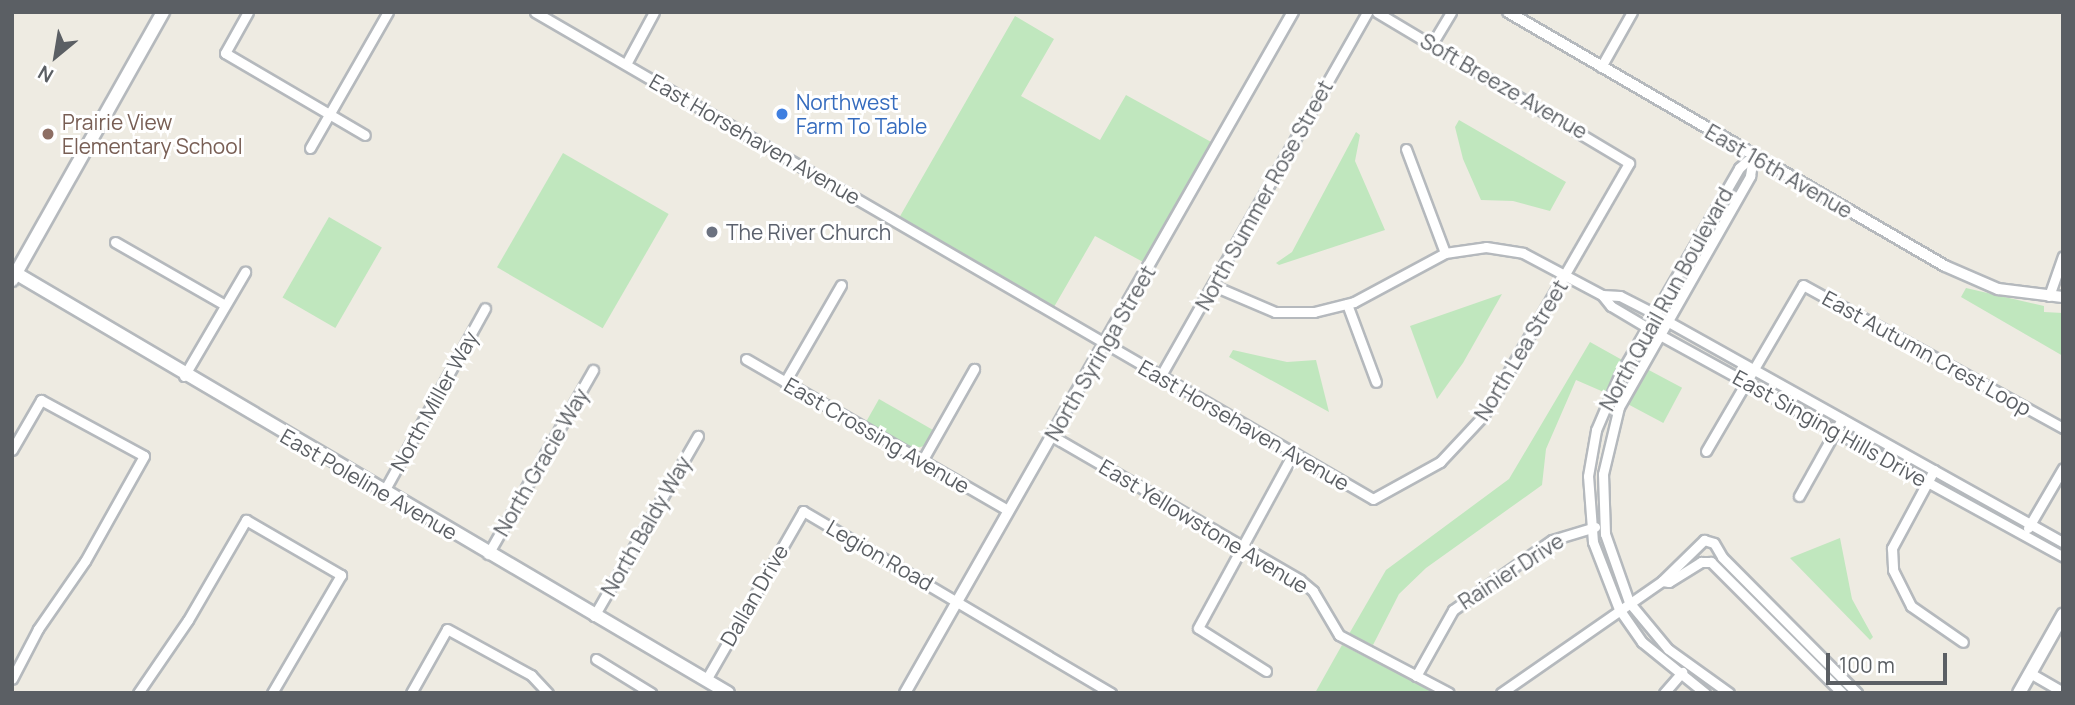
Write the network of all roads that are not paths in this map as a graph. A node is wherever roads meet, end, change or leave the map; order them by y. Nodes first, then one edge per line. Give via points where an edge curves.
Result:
1 (163, 12) edge
2 (248, 12) edge
3 (388, 12) edge
4 (536, 12) edge
5 (654, 12) edge
6 (1293, 12) edge
7 (1367, 12) edge
8 (1377, 12) edge
9 (1451, 12) edge
10 (1508, 12) edge
11 (1632, 12) edge
12 (1432, 44) junction
13 (625, 64) junction
14 (1601, 67) junction
15 (329, 114) junction
16 (365, 135) dead end
17 (310, 148) dead end
18 (1406, 149) dead end
19 (1753, 156) junction
20 (1629, 163) joint
21 (115, 242) dead end
22 (1445, 253) junction
23 (2063, 256) edge
24 (245, 272) dead end
25 (13, 275) edge
26 (1567, 275) junction
27 (841, 285) dead end
28 (1214, 286) junction
29 (1602, 295) junction
30 (2049, 296) junction
31 (2063, 297) edge
32 (1347, 304) junction
33 (225, 305) junction
34 (485, 308) dead end
35 (1654, 314) junction
36 (1668, 322) junction
37 (1647, 327) junction
38 (1660, 335) junction
39 (1105, 343) junction
40 (746, 359) dead end
41 (974, 369) dead end
42 (593, 370) dead end
43 (1754, 370) junction
44 (184, 376) junction
45 (1160, 377) junction
46 (785, 382) junction
47 (1376, 382) dead end
48 (1746, 382) junction
49 (1842, 419) junction
50 (2063, 428) edge
51 (1836, 431) junction
52 (698, 436) dead end
53 (1052, 436) junction
54 (12, 450) edge
55 (1706, 451) dead end
56 (1293, 454) junction
57 (922, 461) junction
58 (2063, 468) edge
59 (1934, 470) junction
60 (1927, 482) junction
61 (383, 493) junction
62 (1799, 496) dead end
63 (1373, 499) joint
64 (1008, 510) junction
65 (803, 511) joint
66 (2030, 524) junction
67 (1604, 525) junction
68 (1591, 528) junction
69 (2024, 535) junction
70 (2063, 541) edge
71 (1241, 546) junction
72 (488, 554) junction
73 (2063, 557) edge
74 (1662, 581) junction
75 (958, 600) junction
76 (1629, 602) junction
77 (1619, 609) junction
78 (594, 615) junction
79 (2063, 615) edge
80 (1963, 642) dead end
81 (596, 659) dead end
82 (1688, 665) junction
83 (1266, 671) dead end
84 (2030, 673) junction
85 (1416, 676) junction
86 (1680, 676) junction
87 (12, 679) edge
88 (706, 680) junction
89 (1842, 691) edge
90 (2063, 692) edge
91 (138, 693) edge
92 (272, 693) edge
93 (411, 693) edge
94 (548, 693) edge
95 (652, 693) edge
96 (728, 693) edge
97 (905, 693) edge
98 (1111, 693) edge
99 (1449, 693) edge
100 (1502, 693) edge
101 (1664, 693) edge
102 (1705, 693) edge
103 (1729, 693) edge
104 (1857, 693) edge
105 (2019, 693) edge

1 - 25 main road
2 - 15 street via 225,53
3 - 15 street
4 - 13 street, East Horsehaven Avenue
5 - 13 street
6 - 39 street, North Syringa Street
7 - 28 street, North Summer Rose Street
8 - 12 street, Soft Breeze Avenue
9 - 12 street
10 - 14 street, East 16th Avenue
11 - 14 street
12 - 20 street, Soft Breeze Avenue
13 - 39 street, East Horsehaven Avenue
14 - 19 street, East 16th Avenue
15 - 16 street
15 - 17 street
18 - 22 street
19 - 30 street, East 16th Avenue via 1973,280
19 - 35 street, North Quail Run Boulevard via 1739,168
19 - 36 street, North Quail Run Boulevard via 1751,176
20 - 26 street, North Lea Street
21 - 33 street
22 - 26 street, East Singing Hills Drive via 1506,248
22 - 32 street, East Singing Hills Drive
23 - 30 street
24 - 33 street
25 - 44 main road, East Poleline Avenue
26 - 29 street, East Singing Hills Drive
26 - 63 street, North Lea Street via 1503,386 1469,434 1417,479
27 - 46 street
28 - 32 street, East Singing Hills Drive via 1275,312 1314,312
28 - 45 street, North Summer Rose Street
29 - 35 street, East Singing Hills Drive via 1620,296
29 - 37 street, East Singing Hills Drive via 1611,306
30 - 31 street, East 16th Avenue
32 - 47 street
33 - 44 street
34 - 61 street, North Miller Way
35 - 36 street, East Singing Hills Drive
35 - 37 street, North Quail Run Boulevard
36 - 38 street, North Quail Run Boulevard
36 - 43 street, East Singing Hills Drive
37 - 38 street, East Singing Hills Drive
37 - 68 street, North Quail Run Boulevard via 1596,430 1588,476
38 - 48 street, East Singing Hills Drive
38 - 67 street, North Quail Run Boulevard via 1611,430 1603,474
39 - 45 street, East Horsehaven Avenue
39 - 53 street, North Syringa Street
40 - 46 street, East Crossing Avenue
41 - 57 street
42 - 72 street, North Gracie Way
43 - 48 street
43 - 49 street, East Singing Hills Drive
43 - 50 street, East Autumn Crest Loop via 1803,285
44 - 61 main road, East Poleline Avenue
45 - 56 street, East Horsehaven Avenue
46 - 57 street, East Crossing Avenue
48 - 51 street, East Singing Hills Drive
48 - 55 street
49 - 51 street
49 - 59 street, East Singing Hills Drive
51 - 60 street, East Singing Hills Drive
51 - 62 street
52 - 78 street, North Baldy Way
53 - 64 street, North Syringa Street
53 - 71 street, East Yellowstone Avenue
54 - 87 street via 41,400 144,456
56 - 63 street, East Horsehaven Avenue
56 - 71 street
57 - 64 street, East Crossing Avenue
58 - 66 street
59 - 60 street
59 - 66 street, East Singing Hills Drive
60 - 69 street, East Singing Hills Drive
60 - 80 street via 1892,548 1893,570 1911,606
61 - 72 main road, East Poleline Avenue
64 - 75 street, North Syringa Street
65 - 75 street, Legion Road
65 - 88 street, Dallan Drive
66 - 69 street
66 - 70 street, East Singing Hills Drive
67 - 68 street, Rainier Drive
67 - 76 street, North Quail Run Boulevard
68 - 77 street, North Quail Run Boulevard via 1604,579
68 - 85 street, Rainier Drive via 1552,540 1452,610
69 - 73 street, East Singing Hills Drive
71 - 83 street via 1198,628
71 - 85 street, East Yellowstone Avenue via 1313,591 1339,635
72 - 78 main road, East Poleline Avenue
74 - 76 street
74 - 89 street via 1669,582 1706,561 1716,565
74 - 89 street via 1704,540 1714,543 1722,558
75 - 97 street, North Syringa Street
75 - 98 street, Legion Road
76 - 77 street
76 - 82 street, North Quail Run Boulevard via 1653,634
77 - 86 street, North Quail Run Boulevard via 1642,642
77 - 100 street
78 - 88 main road, East Poleline Avenue
79 - 84 main road
81 - 95 street
82 - 86 street
82 - 103 street, North Quail Run Boulevard
84 - 90 street
84 - 105 main road
85 - 99 street, East Yellowstone Avenue
86 - 101 street
86 - 102 street, North Quail Run Boulevard
88 - 96 main road, East Poleline Avenue
89 - 104 street
91 - 92 street via 188,620 246,520 341,575
93 - 94 street via 447,629 531,675

